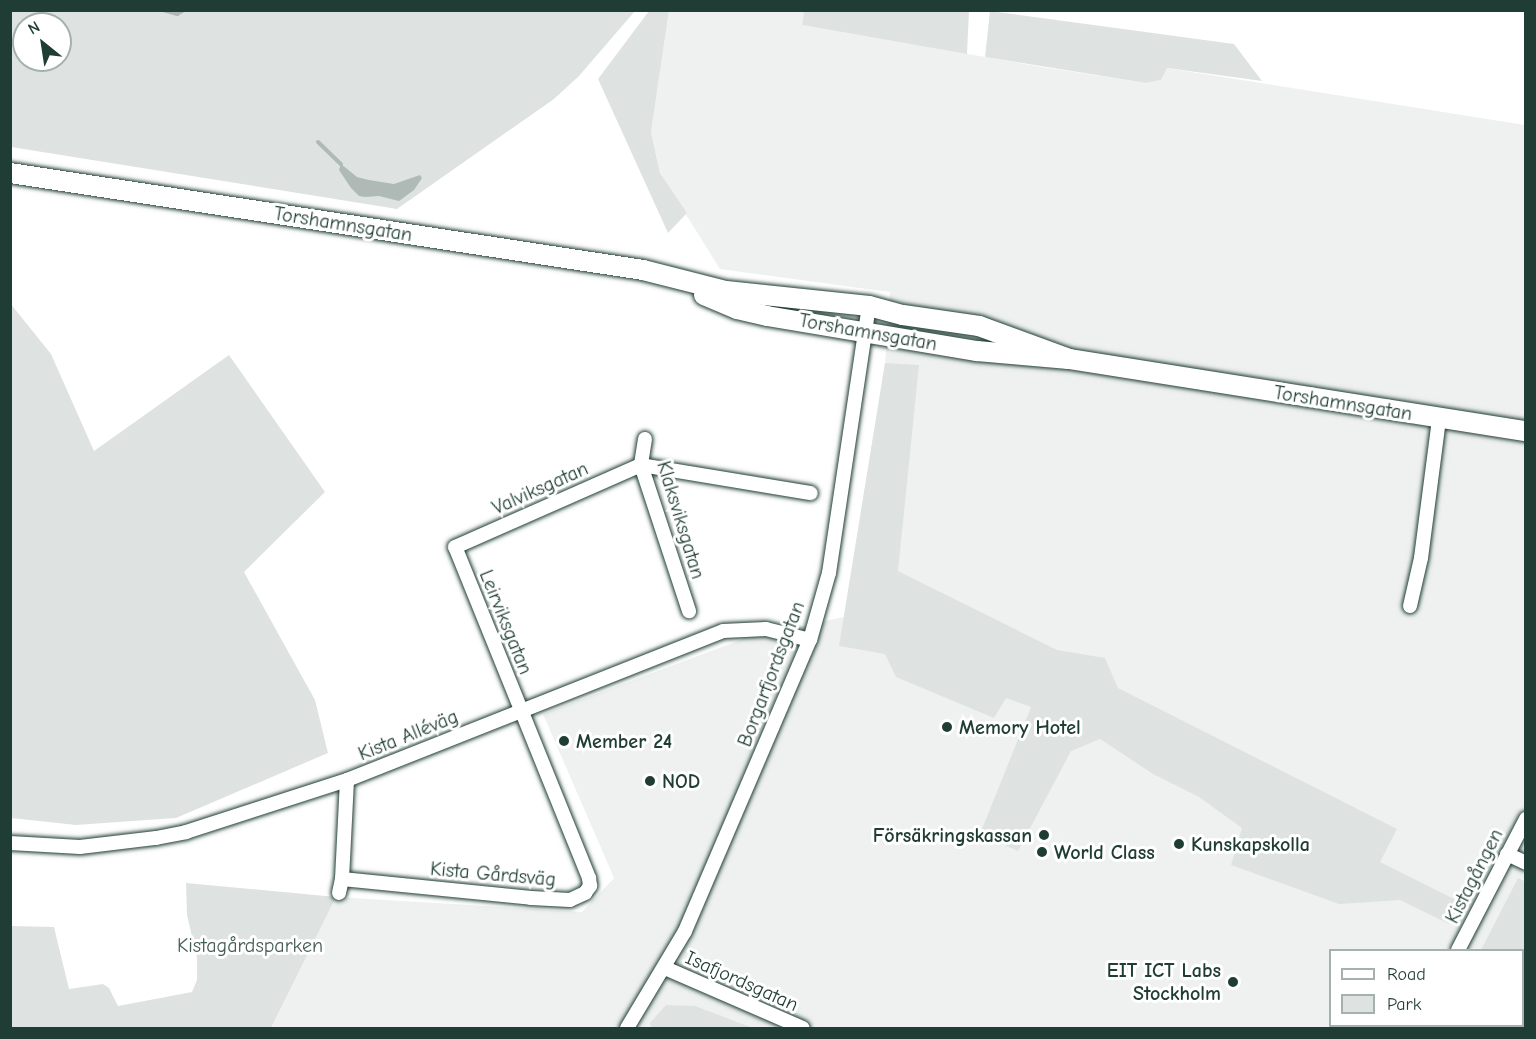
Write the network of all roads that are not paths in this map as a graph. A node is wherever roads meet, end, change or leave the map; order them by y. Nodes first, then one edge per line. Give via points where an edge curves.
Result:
1 (10, 172) edge
2 (674, 279) junction
3 (868, 306) junction
4 (864, 332) junction
5 (1070, 359) junction
6 (1438, 419) junction
7 (1526, 431) edge
8 (645, 439) dead end
9 (641, 465) junction
10 (811, 493) dead end
11 (455, 547) joint
12 (1410, 606) dead end
13 (689, 611) dead end
14 (810, 640) junction
15 (520, 711) junction
16 (347, 780) junction
17 (1526, 819) edge
18 (10, 843) edge
19 (1507, 854) junction
20 (1526, 863) edge
21 (1459, 949) edge
22 (665, 968) junction
23 (627, 1029) edge
24 (802, 1029) edge

1 - 2 street, Torshamnsgatan via 643,270
2 - 3 street, Torshamnsgatan via 726,291
2 - 4 street, Torshamnsgatan via 682,287 736,309
3 - 4 street, Borgarfjordsgatan
3 - 5 street, Torshamnsgatan via 979,326
4 - 5 street, Torshamnsgatan via 977,351
4 - 14 street, Borgarfjordsgatan via 829,573
5 - 6 street, Torshamnsgatan
6 - 7 street, Torshamnsgatan
6 - 12 street, Torshamnsgatan via 1421,558
8 - 9 street, Klaksviksgatan
9 - 10 street
9 - 11 street, Valviksgatan
9 - 13 street, Klaksviksgatan
11 - 15 street, Leirviksgatan
14 - 15 street, Kista Alléväg via 766,629 723,631
14 - 22 street, Borgarfjordsgatan via 685,931
15 - 16 street, Kista Alléväg
15 - 16 street, Kista Gårdsväg via 589,878 590,886 585,893 570,900 341,886
16 - 18 street, Kista Alléväg via 282,803 156,838 80,847
17 - 19 street, Kistagången
19 - 20 street
19 - 21 street, Kistagången
22 - 23 street, Borgarfjordsgatan
22 - 24 street, Isafjordsgatan

